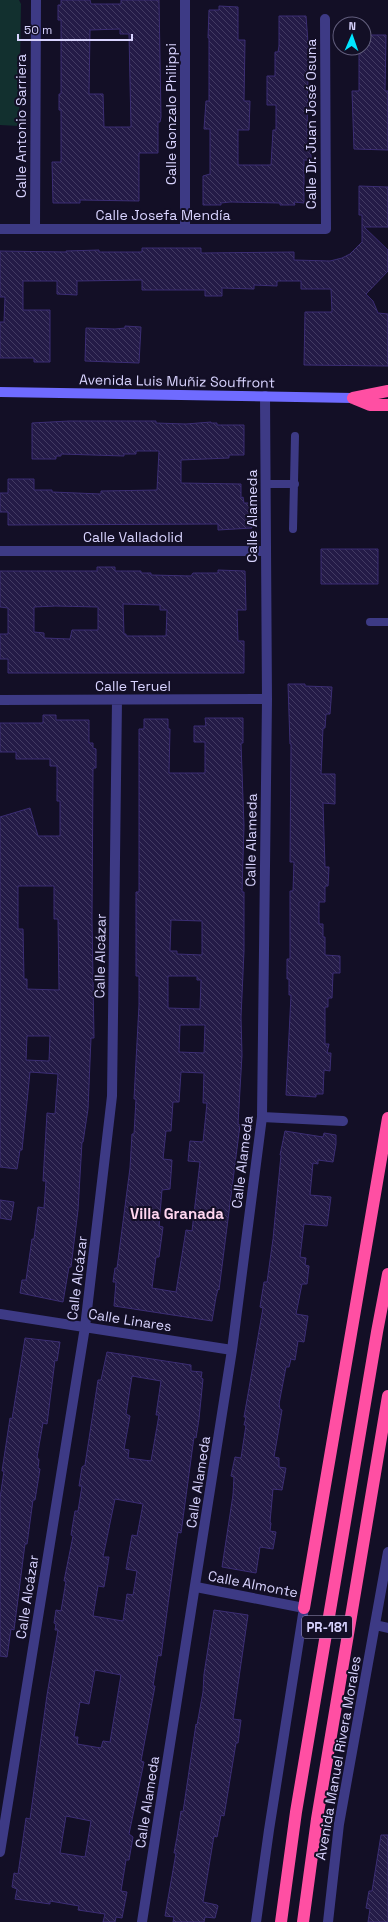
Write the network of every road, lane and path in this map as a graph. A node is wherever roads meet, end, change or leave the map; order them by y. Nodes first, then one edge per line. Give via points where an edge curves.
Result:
1 (36, 0) edge
2 (185, 0) edge
3 (324, 19) dead end
4 (0, 229) edge
5 (35, 229) junction
6 (185, 229) junction
7 (326, 229) joint
8 (388, 391) edge
9 (0, 392) edge
10 (265, 396) junction
11 (353, 398) junction
12 (388, 405) edge
13 (295, 436) dead end
14 (266, 484) junction
15 (295, 484) junction
16 (294, 529) dead end
17 (266, 551) junction
18 (0, 552) edge
19 (370, 622) dead end
20 (388, 622) edge
21 (266, 699) junction
22 (0, 700) edge
23 (117, 700) junction
24 (262, 1117) junction
25 (388, 1118) edge
26 (343, 1121) dead end
27 (388, 1274) edge
28 (0, 1314) edge
29 (85, 1327) junction
30 (232, 1350) junction
31 (388, 1396) edge
32 (388, 1552) edge
33 (196, 1587) junction
34 (304, 1608) junction
35 (375, 1625) junction
36 (388, 1628) edge
37 (0, 1852) edge
38 (142, 1922) edge
39 (256, 1922) edge
40 (281, 1922) edge
41 (304, 1922) edge
42 (328, 1922) edge

1 - 5 street, Calle Antonio Sarriera
2 - 6 street, Calle Gonzalo Philippi
3 - 7 street, Calle Dr. Juan José Osuna
4 - 5 street, Calle Josefa Mendía
5 - 6 street, Calle Josefa Mendía
6 - 7 street, Calle Josefa Mendía
8 - 11 highway
9 - 10 street, Avenida Luis Muñiz Souffront
10 - 11 street, Avenida Luis Muñiz Souffront
10 - 14 street, Calle Alameda
11 - 12 highway via 370,405
13 - 15 lane
14 - 15 lane
14 - 17 street, Calle Alameda
15 - 16 lane
17 - 18 street, Calle Valladolid
17 - 21 street, Calle Alameda
19 - 20 lane
21 - 23 street, Calle Teruel
21 - 24 street, Calle Alameda
22 - 23 street, Calle Teruel
23 - 29 street, Calle Alcázar via 112,1096
24 - 26 street
24 - 30 street, Calle Alameda
25 - 34 highway
27 - 40 highway, PR-181 via 376,1332 296,1812
28 - 29 street, Calle Linares
29 - 30 street, Calle Linares
29 - 37 street, Calle Alcázar
30 - 33 street, Calle Alameda
31 - 41 highway, PR-181 via 317,1819
32 - 35 street, Avenida Manuel Rivera Morales
33 - 34 street, Calle Almonte
33 - 38 street, Calle Alameda
34 - 39 street via 268,1830
35 - 36 street
35 - 42 street, Avenida Manuel Rivera Morales via 339,1824

